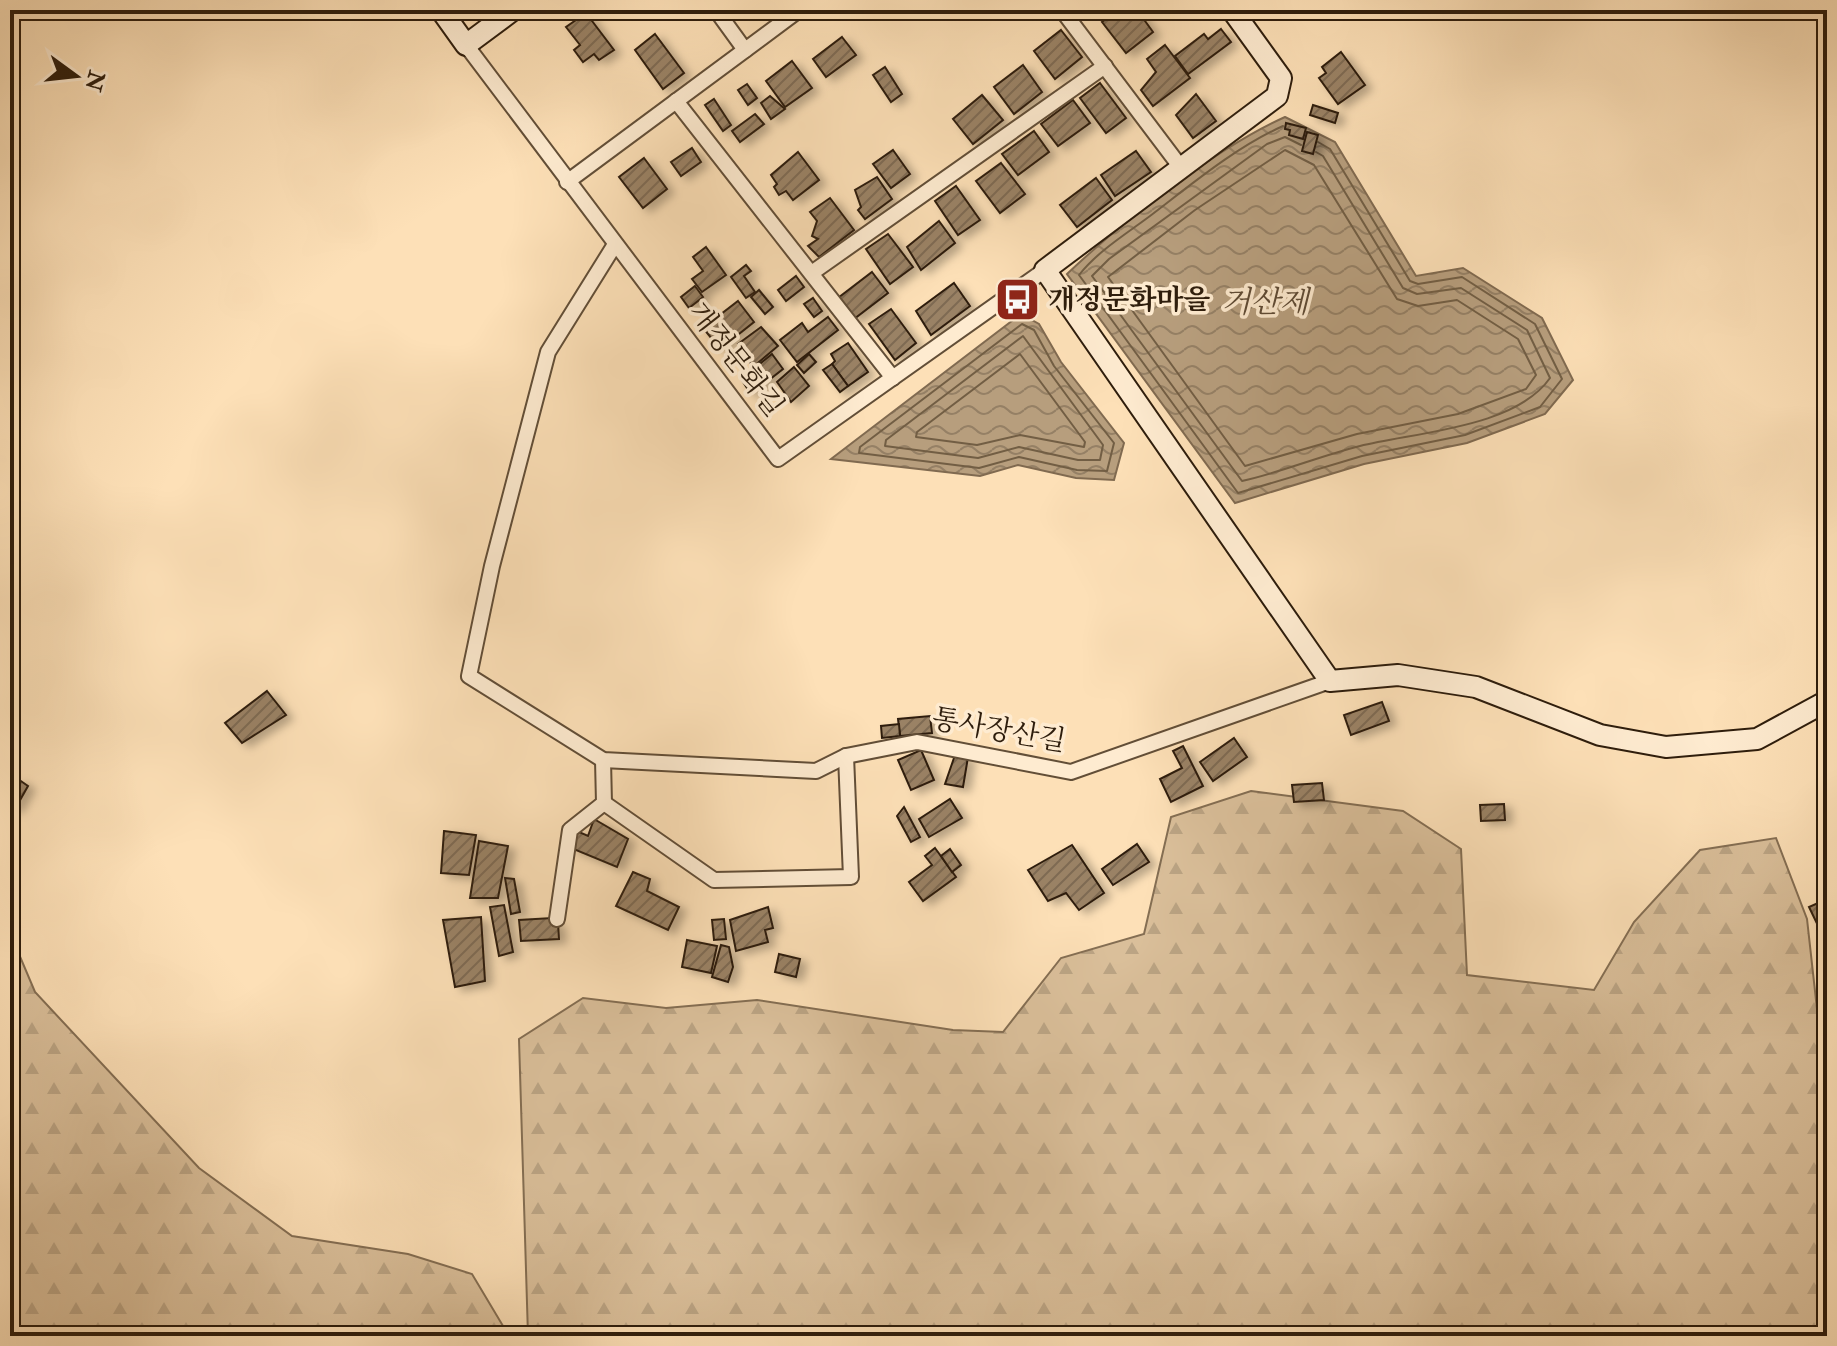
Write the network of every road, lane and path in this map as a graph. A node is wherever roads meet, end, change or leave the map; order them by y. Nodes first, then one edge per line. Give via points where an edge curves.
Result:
1 (441, 10) edge
2 (513, 10) edge
3 (716, 10) edge
4 (799, 10) edge
5 (1062, 10) edge
6 (1232, 10) edge
7 (466, 45) junction
8 (745, 50) junction
9 (1105, 66) junction
10 (676, 101) junction
11 (1182, 169) junction
12 (567, 182) junction
13 (614, 246) junction
14 (1045, 270) junction
15 (813, 272) junction
16 (893, 378) junction
17 (1330, 681) junction
18 (1827, 701) edge
19 (846, 756) junction
20 (603, 760) junction
21 (604, 803) junction
22 (557, 919) dead end

1 - 7 street, 개정문화길
2 - 7 street
3 - 8 street
4 - 8 street
5 - 9 street
6 - 11 street, 개정문화길 via 1281,78 1277,96
7 - 12 street, 개정문화길
8 - 10 street
9 - 11 street
9 - 15 street
10 - 12 street
10 - 15 street
11 - 14 street, 개정문화길
12 - 13 street, 개정문화길
13 - 16 street, 개정문화길 via 778,459
13 - 20 street, 통사장산길 via 548,352 469,676
14 - 16 street, 개정문화길
14 - 17 street
15 - 16 street
17 - 18 street, 통사장산길 via 1398,675 1476,687 1600,735 1666,747 1757,739
17 - 19 street, 통사장산길 via 1071,772 917,742
19 - 20 street, 통사장산길 via 816,771
19 - 21 street via 851,877 714,880
20 - 21 street
21 - 22 street via 570,830

